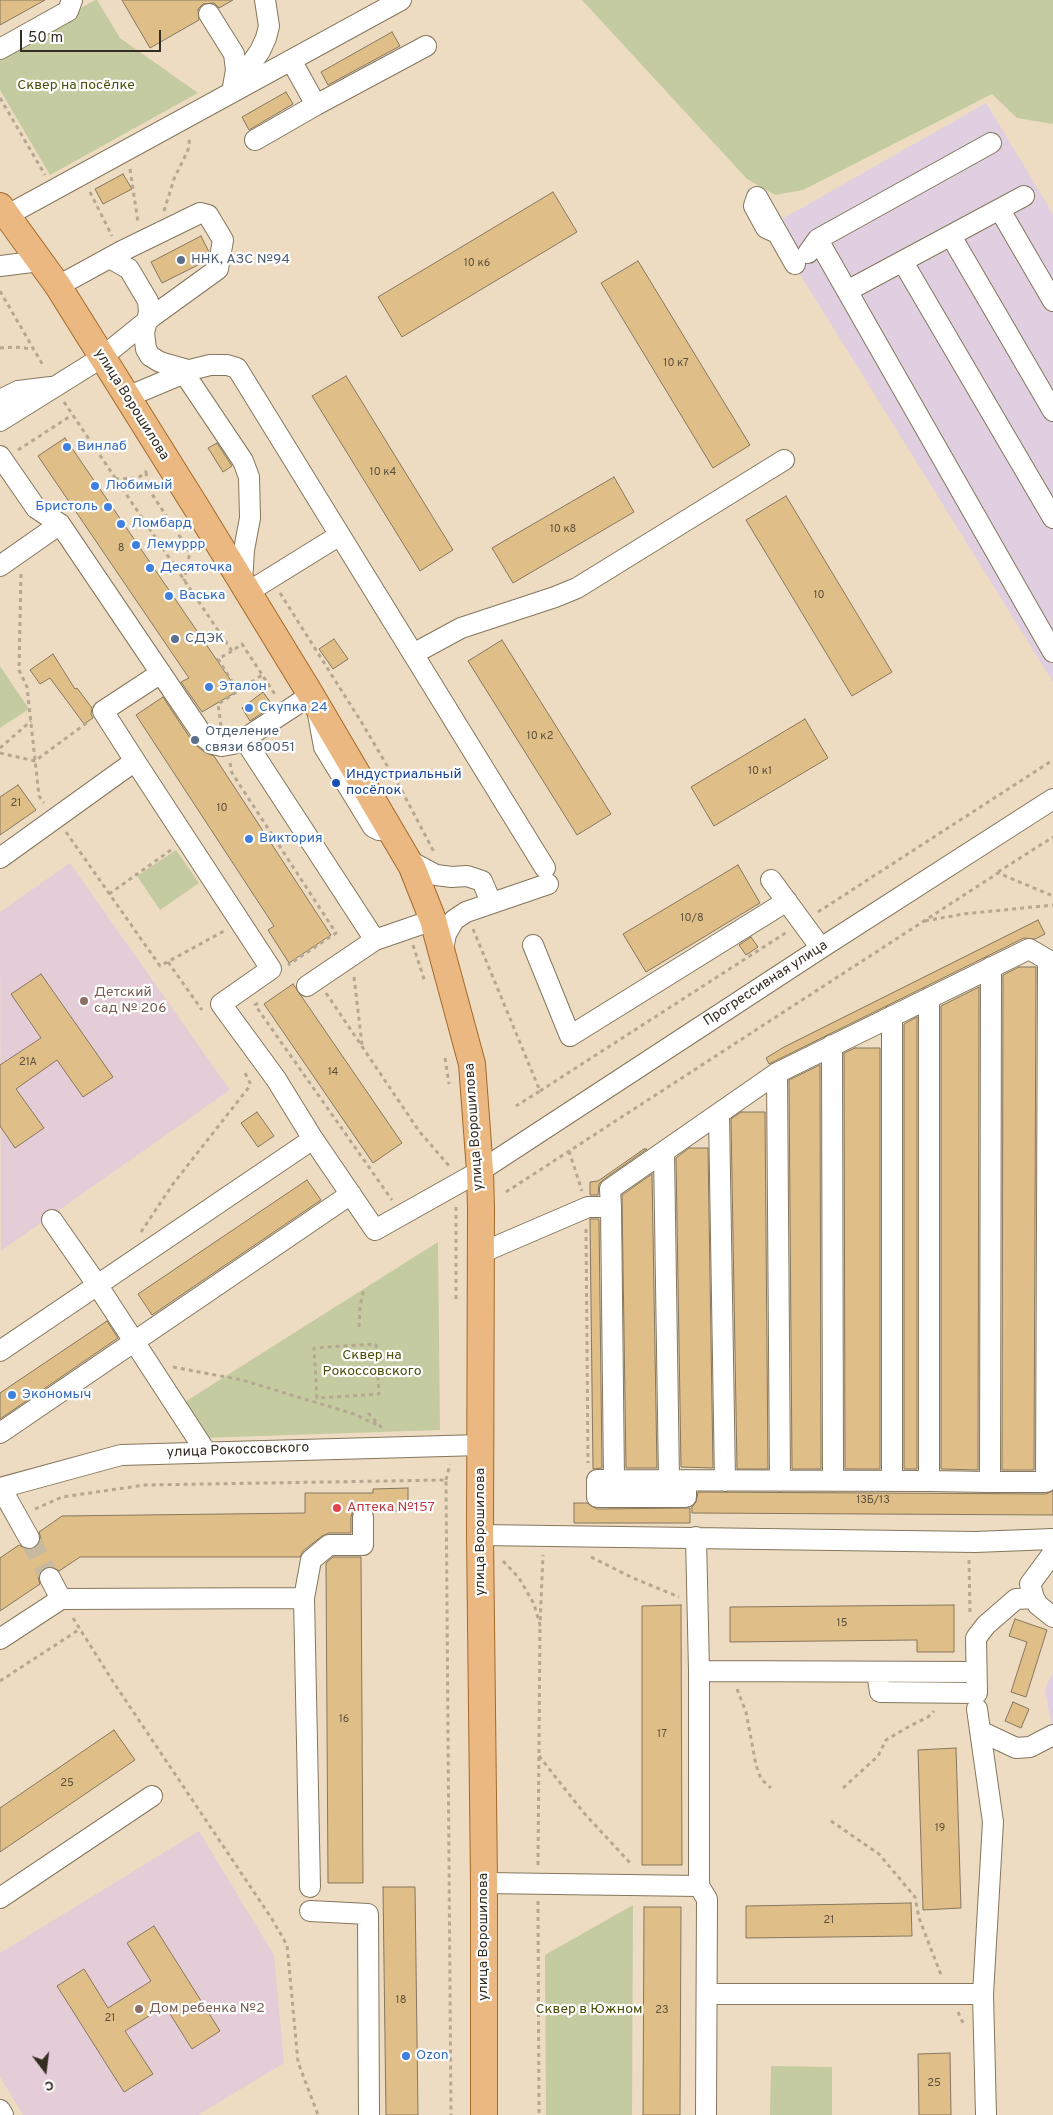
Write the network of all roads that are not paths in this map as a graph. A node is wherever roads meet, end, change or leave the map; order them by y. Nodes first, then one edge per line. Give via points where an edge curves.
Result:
1 (72, 0) edge
2 (265, 0) edge
3 (401, 0) edge
4 (209, 14) dead end
5 (426, 46) dead end
6 (0, 49) edge
7 (291, 60) junction
8 (228, 90) junction
9 (316, 105) junction
10 (255, 140) dead end
11 (991, 143) dead end
12 (1024, 196) dead end
13 (1000, 210) junction
14 (3, 211) edge
15 (777, 233) dead end
16 (951, 236) junction
17 (807, 252) junction
18 (110, 258) junction
19 (40, 262) junction
20 (903, 262) junction
21 (0, 266) edge
22 (58, 286) junction
23 (847, 291) junction
24 (1053, 301) edge
25 (146, 322) junction
26 (101, 358) junction
27 (189, 371) junction
28 (56, 393) junction
29 (127, 397) junction
30 (0, 400) edge
31 (1053, 411) edge
32 (0, 421) edge
33 (0, 437) edge
34 (1, 458) edge
35 (784, 460) dead end
36 (1053, 518) edge
37 (60, 524) junction
38 (340, 535) junction
39 (0, 566) edge
40 (245, 587) junction
41 (1053, 652) edge
42 (413, 654) junction
43 (161, 673) junction
44 (314, 700) junction
45 (235, 742) junction
46 (135, 761) junction
47 (1053, 799) edge
48 (0, 858) edge
49 (406, 859) junction
50 (771, 880) dead end
51 (787, 901) junction
52 (491, 902) junction
53 (433, 920) junction
54 (375, 940) junction
55 (533, 945) dead end
56 (821, 948) junction
57 (442, 954) junction
58 (991, 967) junction
59 (312, 983) road end
60 (929, 998) junction
61 (892, 1016) junction
62 (832, 1046) junction
63 (777, 1073) junction
64 (719, 1114) junction
65 (313, 1139) junction
66 (664, 1152) junction
67 (468, 1172) junction
68 (351, 1194) junction
69 (611, 1207) junction
70 (52, 1220) dead end
71 (481, 1253) junction
72 (98, 1286) junction
73 (134, 1342) junction
74 (0, 1351) edge
75 (0, 1433) edge
76 (481, 1445) junction
77 (206, 1452) junction
78 (677, 1480) junction
79 (725, 1481) junction
80 (780, 1481) junction
81 (833, 1481) junction
82 (892, 1481) junction
83 (929, 1481) junction
84 (990, 1482) junction
85 (1, 1488) edge
86 (363, 1517) dead end
87 (480, 1535) junction
88 (696, 1537) junction
89 (29, 1538) tunnel mouth
90 (1053, 1539) edge
91 (1053, 1553) edge
92 (50, 1578) tunnel mouth
93 (1027, 1594) junction
94 (304, 1598) junction
95 (61, 1599) junction
96 (1053, 1616) edge
97 (0, 1639) edge
98 (699, 1671) junction
99 (977, 1709) dead end
100 (980, 1731) junction
101 (1053, 1735) edge
102 (152, 1796) dead end
103 (484, 1883) junction
104 (699, 1886) junction
105 (310, 1887) dead end
106 (0, 1898) edge
107 (310, 1911) dead end
108 (707, 1994) junction
109 (983, 1994) junction
110 (0, 2110) edge
111 (3, 2115) edge
112 (369, 2115) edge
113 (484, 2115) edge
114 (706, 2115) edge
115 (986, 2115) edge

1 - 6 street via 68,11
2 - 8 street via 269,26 266,38 260,51
3 - 7 street
4 - 8 street via 234,54 236,70
5 - 9 street
7 - 8 street
7 - 9 street
8 - 14 street via 200,111 81,175
9 - 10 street
11 - 17 street
12 - 13 street
13 - 16 street
13 - 24 street
14 - 19 main road, улица Ворошилова
15 - 17 street
16 - 20 street
16 - 31 street
17 - 23 street
18 - 22 street
18 - 25 street via 129,269 148,301
18 - 25 street via 200,213 208,215 223,240 218,269
19 - 21 street
19 - 22 main road, улица Ворошилова
20 - 23 street
20 - 36 street
22 - 26 main road, улица Ворошилова
23 - 41 street
25 - 26 street
25 - 27 street via 144,343 155,360
26 - 28 street
26 - 29 main road, улица Ворошилова
27 - 29 street
27 - 38 street via 210,365 237,368
27 - 40 street via 243,461 249,477
28 - 30 street via 18,391
28 - 32 street
28 - 33 street via 46,406
29 - 40 main road, улица Ворошилова
34 - 37 street via 36,508
35 - 42 street via 577,588 461,628
37 - 39 street
37 - 43 street
38 - 40 street via 271,578
38 - 42 street
40 - 44 main road, улица Ворошилова
42 - 52 street via 546,876
43 - 45 street via 204,737 216,745
43 - 46 street via 103,711
44 - 45 street
44 - 49 main road, улица Ворошилова
45 - 54 street
46 - 48 street
46 - 65 street via 271,969 221,1004 276,1078
47 - 56 street, Прогрессивная улица
49 - 52 street via 436,875 467,876 482,881
49 - 53 main road, улица Ворошилова
50 - 51 street
51 - 55 street via 570,1036
51 - 56 street
52 - 57 street via 454,920 446,934
53 - 54 street
53 - 57 main road, улица Ворошилова
54 - 59 street
56 - 67 street, Прогрессивная улица
57 - 67 main road, улица Ворошилова via 472,1064
58 - 60 street
58 - 84 street
58 - 84 street via 1028,949 1048,960 1046,1482
60 - 61 street
60 - 83 street
61 - 62 street
61 - 82 street
62 - 63 street
62 - 81 street
63 - 64 street
63 - 80 street
64 - 66 street
64 - 79 street
65 - 68 street
65 - 72 street
66 - 69 street via 610,1189
66 - 78 street
67 - 68 street, Прогрессивная улица via 376,1230
67 - 71 main road, улица Ворошилова
68 - 73 street
69 - 71 street via 584,1209
69 - 78 street via 614,1480 597,1480 597,1497 686,1497
70 - 72 street
71 - 76 main road, улица Ворошилова
72 - 73 street
72 - 74 street
73 - 75 street
73 - 77 street
76 - 77 street, улица Рокоссовского
76 - 87 main road, улица Ворошилова
77 - 85 street, улица Рокоссовского via 121,1455
78 - 79 street
79 - 80 street
80 - 81 street
81 - 82 street
82 - 83 street
83 - 84 street
85 - 89 street
86 - 94 street via 363,1545 329,1545 311,1560
87 - 88 street
87 - 103 main road, улица Ворошилова
88 - 90 street via 975,1542
88 - 98 street
91 - 93 street
92 - 95 street
93 - 96 street
93 - 98 street via 986,1625 976,1638 976,1672
94 - 95 street
94 - 105 street
95 - 97 street
98 - 104 street
99 - 100 street
100 - 101 street via 1016,1748 1030,1748
100 - 109 street via 993,1822
102 - 106 street
103 - 104 street
103 - 113 main road, улица Ворошилова
104 - 108 street via 706,1899
107 - 112 street via 368,1914
108 - 109 street
108 - 114 street
109 - 115 street
110 - 111 street

